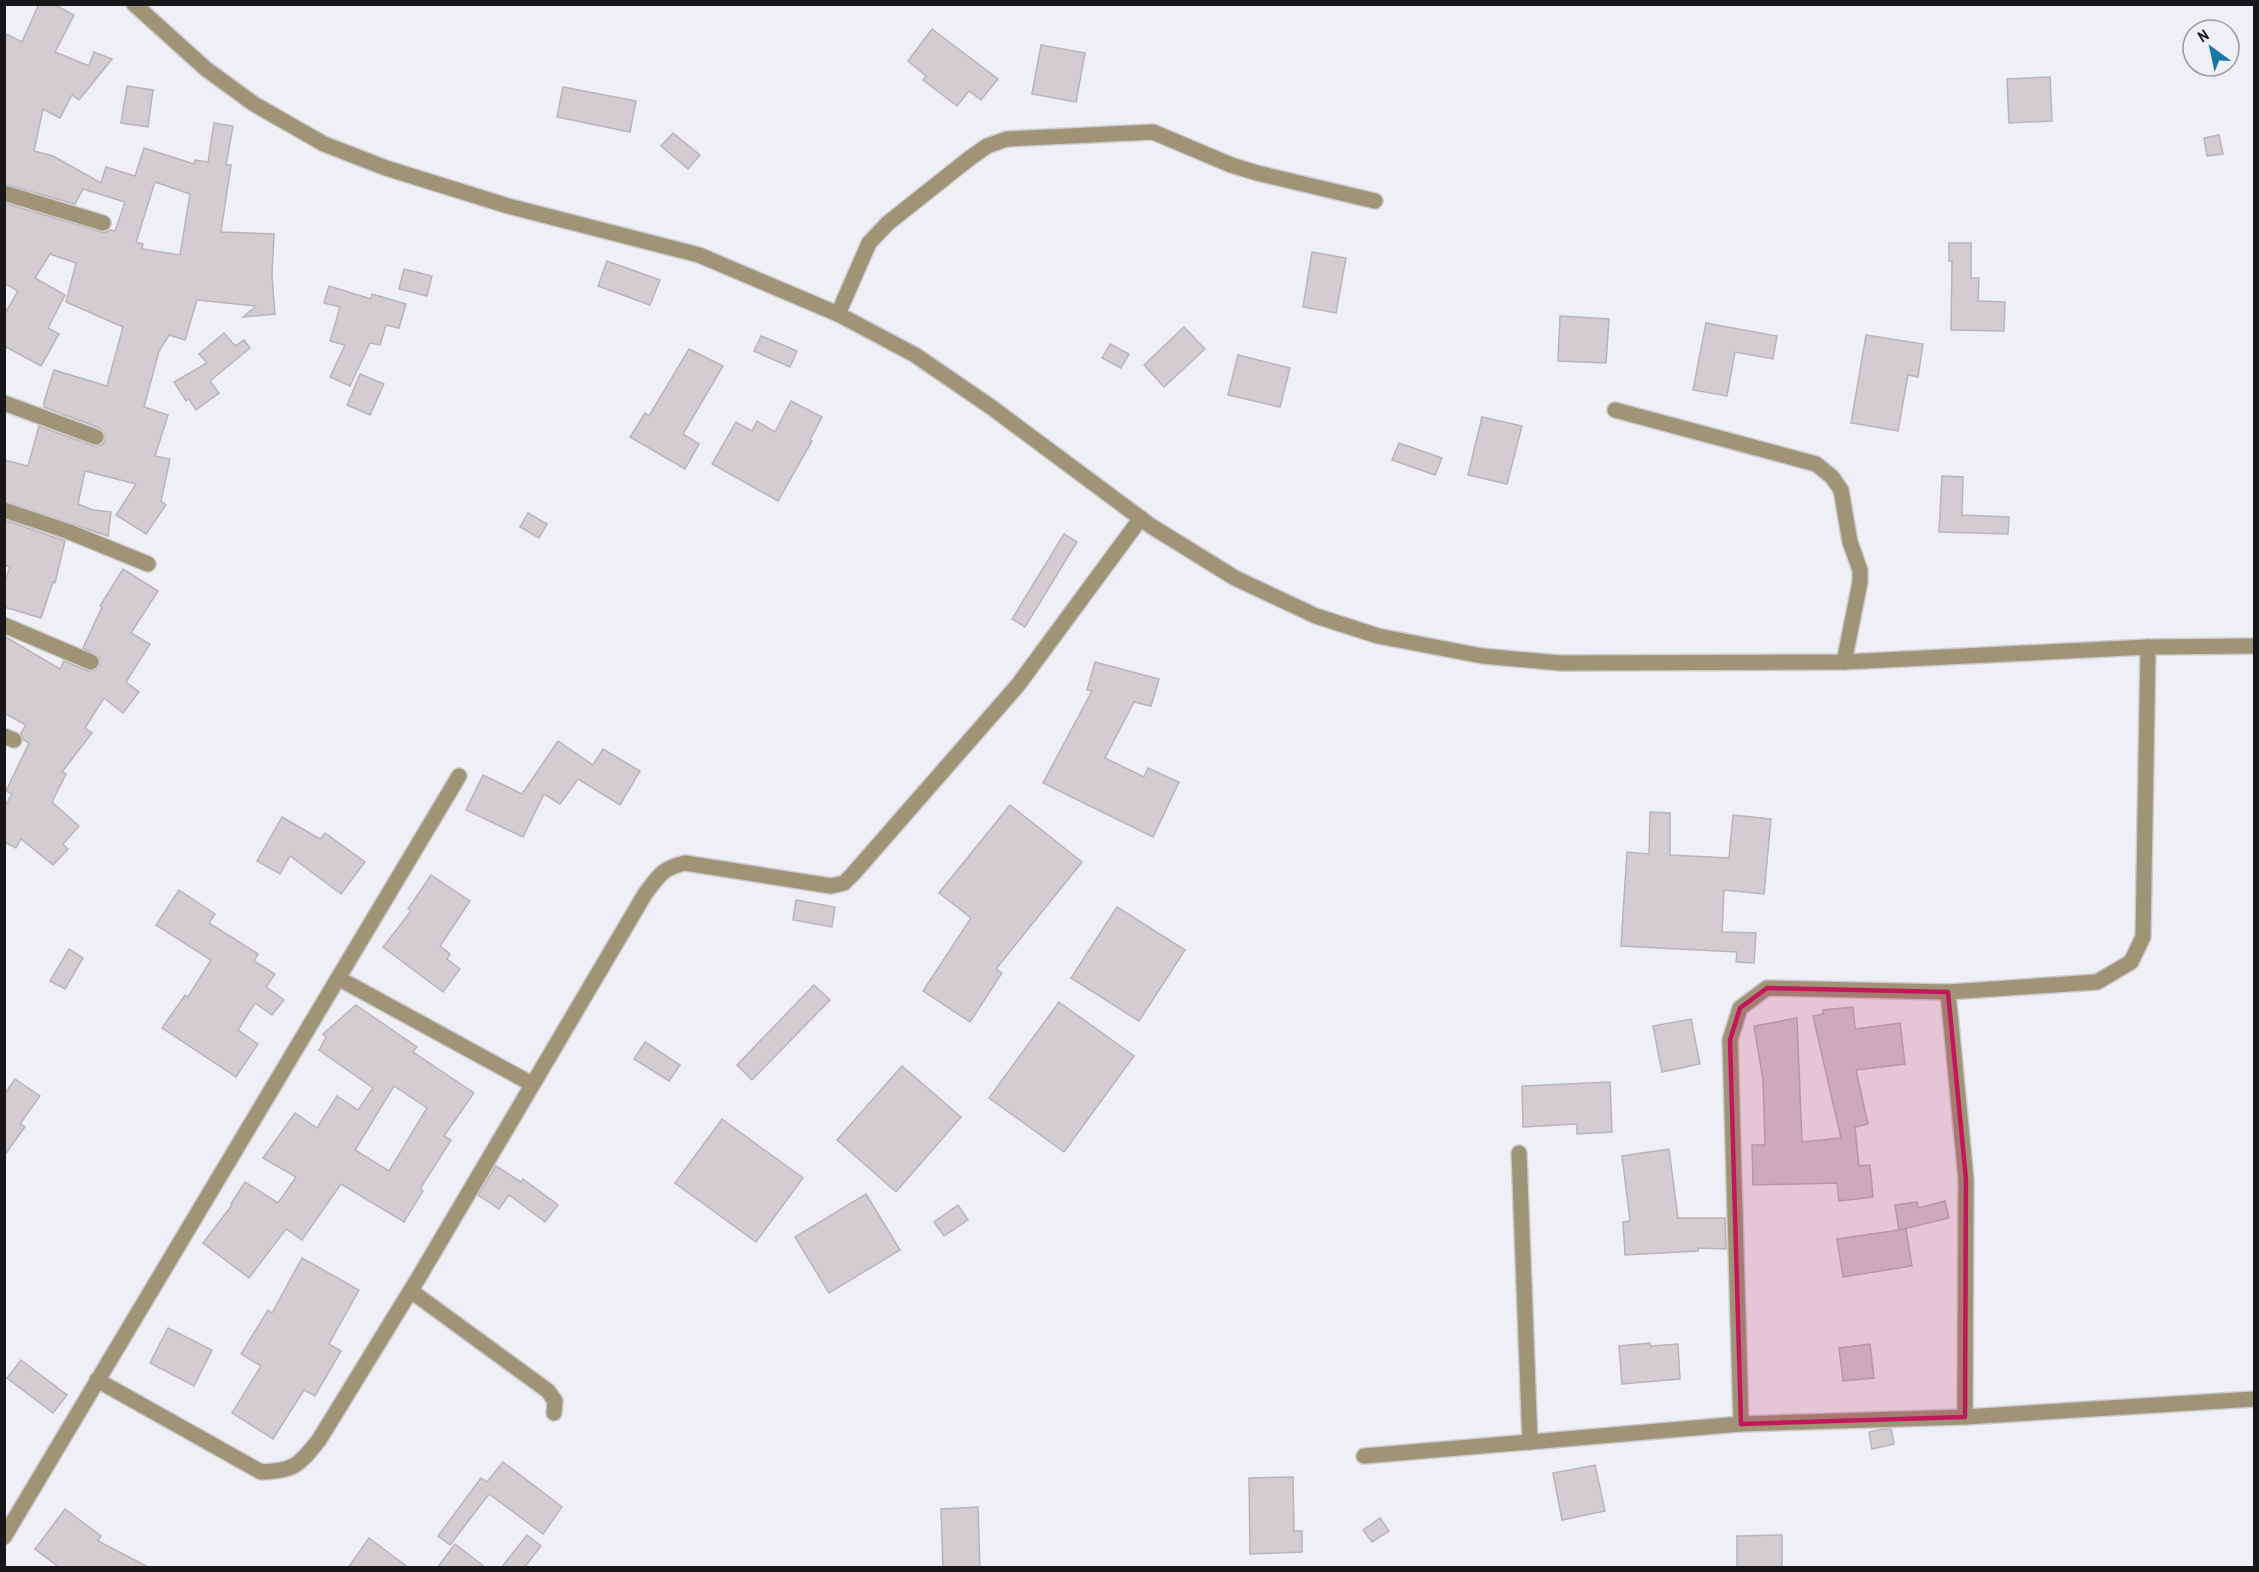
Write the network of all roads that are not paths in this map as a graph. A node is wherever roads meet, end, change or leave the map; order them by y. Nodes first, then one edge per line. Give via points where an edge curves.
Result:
1 (134, 4) edge
2 (4, 193) edge
3 (1375, 201) dead end
4 (103, 223) dead end
5 (838, 314) junction
6 (4, 403) edge
7 (1615, 410) dead end
8 (96, 437) dead end
9 (4, 510) edge
10 (1141, 518) junction
11 (147, 564) dead end
12 (4, 625) edge
13 (2254, 646) edge
14 (2148, 648) junction
15 (91, 662) dead end
16 (1844, 662) junction
17 (459, 776) dead end
18 (338, 978) junction
19 (1948, 992) junction
20 (532, 1084) junction
21 (1519, 1153) dead end
22 (411, 1291) junction
23 (97, 1380) junction
24 (2254, 1399) edge
25 (554, 1413) dead end
26 (1965, 1417) junction
27 (1742, 1424) junction
28 (1530, 1442) junction
29 (1364, 1456) dead end
30 (4, 1537) edge

1 - 5 street via 206,69 254,104 324,144 507,206 699,255
2 - 4 street
3 - 5 street via 1240,168 1153,132 1007,139 970,158 888,223 869,243
5 - 10 street via 915,355 991,406
6 - 8 street
7 - 16 street via 1816,464 1832,477 1841,490 1850,542 1860,570
9 - 11 street
10 - 16 street via 1235,578 1316,616 1378,636 1482,656 1560,663
10 - 20 street via 1018,685 844,883 831,886 685,863 661,873
12 - 15 street
13 - 14 street
14 - 16 street
14 - 19 street via 2143,938 2131,962 2097,982
17 - 18 street
18 - 20 street
18 - 23 street
19 - 26 street via 1966,1179
19 - 27 street via 1767,988 1740,1008 1730,1040
20 - 22 street
21 - 28 street
22 - 23 street via 319,1440 301,1462 284,1472 261,1473
22 - 25 street via 548,1391 555,1401
23 - 30 street
24 - 26 street
26 - 27 street
27 - 28 street
28 - 29 street

